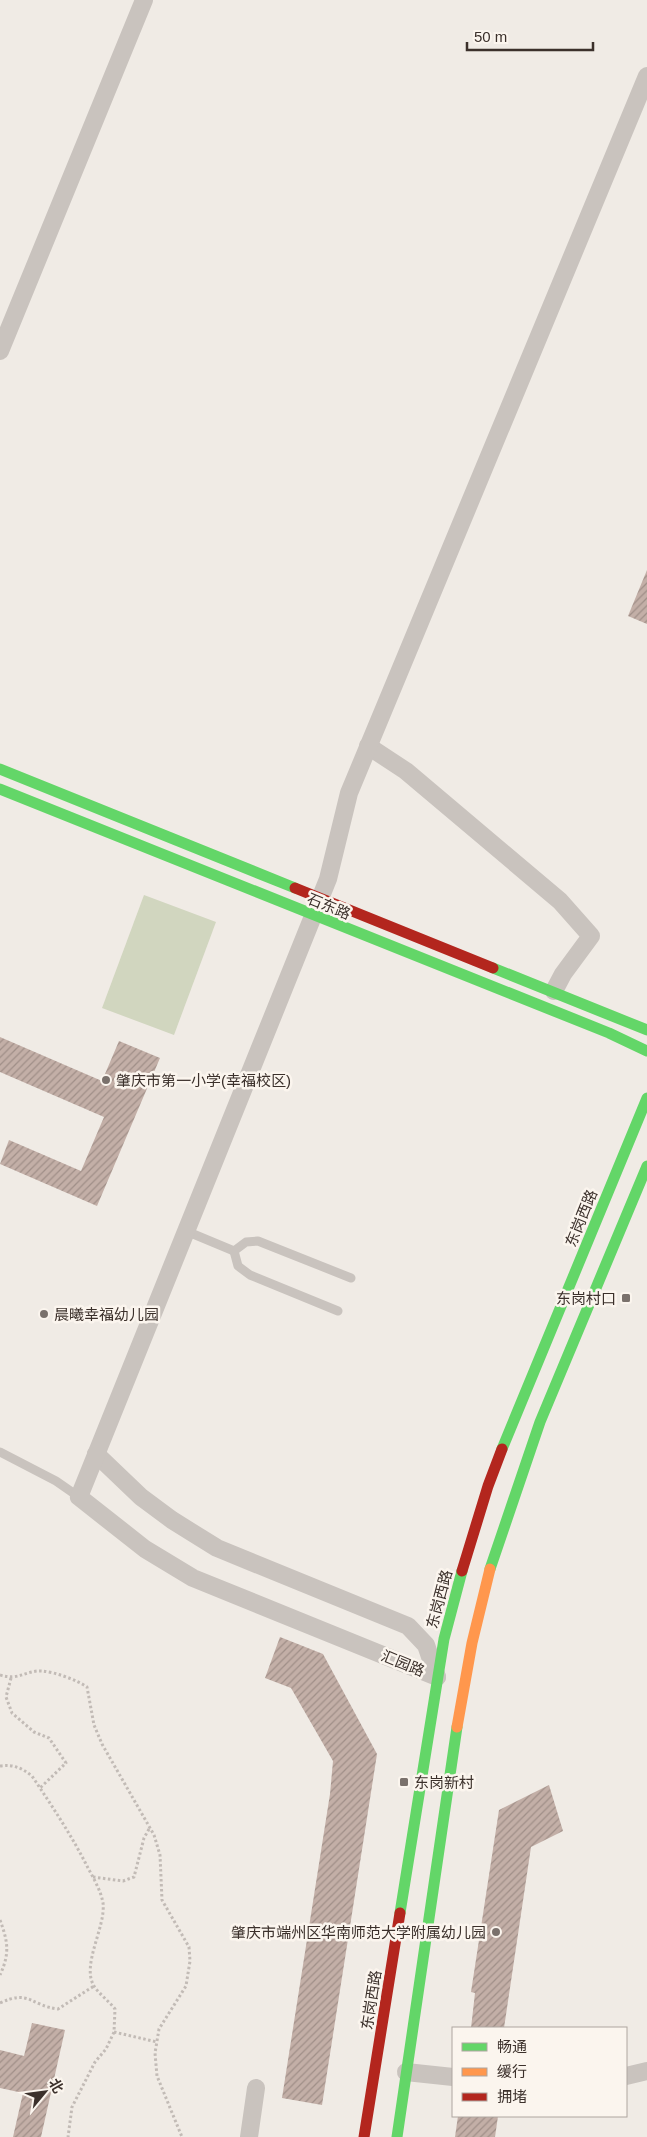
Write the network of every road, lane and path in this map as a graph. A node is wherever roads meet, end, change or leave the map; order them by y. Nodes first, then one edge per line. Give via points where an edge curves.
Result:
1 (144, 0) edge
2 (647, 76) edge
3 (0, 350) edge
4 (368, 746) junction
5 (0, 769) edge
6 (0, 789) edge
7 (320, 898) junction
8 (313, 916) junction
9 (554, 991) junction
10 (647, 1030) edge
11 (647, 1051) edge
12 (647, 1098) edge
13 (647, 1166) edge
14 (186, 1231) junction
15 (234, 1251) junction
16 (351, 1278) dead end
17 (338, 1311) dead end
18 (0, 1452) edge
19 (96, 1454) junction
20 (79, 1497) junction
21 (0, 1675) edge
22 (438, 1677) junction
23 (11, 1678) junction
24 (0, 1766) edge
25 (40, 1788) junction
26 (149, 1828) junction
27 (93, 1877) junction
28 (0, 1920) edge
29 (0, 1975) edge
30 (94, 1986) junction
31 (0, 2003) edge
32 (114, 2032) junction
33 (157, 2042) junction
34 (647, 2071) edge
35 (406, 2072) junction
36 (627, 2076) edge
37 (452, 2078) edge
38 (256, 2088) dead end
39 (68, 2137) edge
40 (182, 2137) edge
41 (250, 2137) edge
42 (364, 2137) edge
43 (397, 2137) edge

1 - 3 street
2 - 4 street
4 - 7 street via 349,793 328,879
4 - 9 street via 406,771 531,877 560,902 591,936
5 - 7 main road, 石东路
6 - 8 main road, 石东路
7 - 8 street
7 - 9 main road, 石东路
8 - 11 main road, 石东路
8 - 14 street
9 - 10 main road, 石东路
12 - 22 main road, 东岗西路 via 488,1486 444,1639
13 - 35 main road via 540,1422 489,1571 459,1717
14 - 15 lane
14 - 19 street
15 - 16 lane via 246,1242 258,1241
15 - 17 lane via 238,1266 250,1275
18 - 20 lane via 56,1480
19 - 20 street
19 - 22 street, 汇园路 via 142,1497 217,1548 408,1626 426,1646
20 - 22 street, 汇园路 via 146,1549 193,1578
21 - 23 path
22 - 42 main road, 东岗西路
23 - 25 path via 6,1697 12,1713 34,1732 49,1738 66,1763
23 - 26 path via 42,1671 87,1687 94,1725 102,1744
24 - 25 path via 22,1768
25 - 27 path
26 - 27 path via 134,1877 123,1881
26 - 33 path via 160,1855 162,1900 186,1940 190,1961 186,1986 159,2029
27 - 30 path via 103,1904 103,1920 91,1968
28 - 29 path via 6,1935 8,1959
30 - 31 path via 58,2009 23,1996
30 - 32 path via 115,2008
32 - 33 path
32 - 39 path via 72,2106
33 - 40 path via 158,2076
34 - 36 street
35 - 37 street
35 - 43 main road
38 - 41 street

